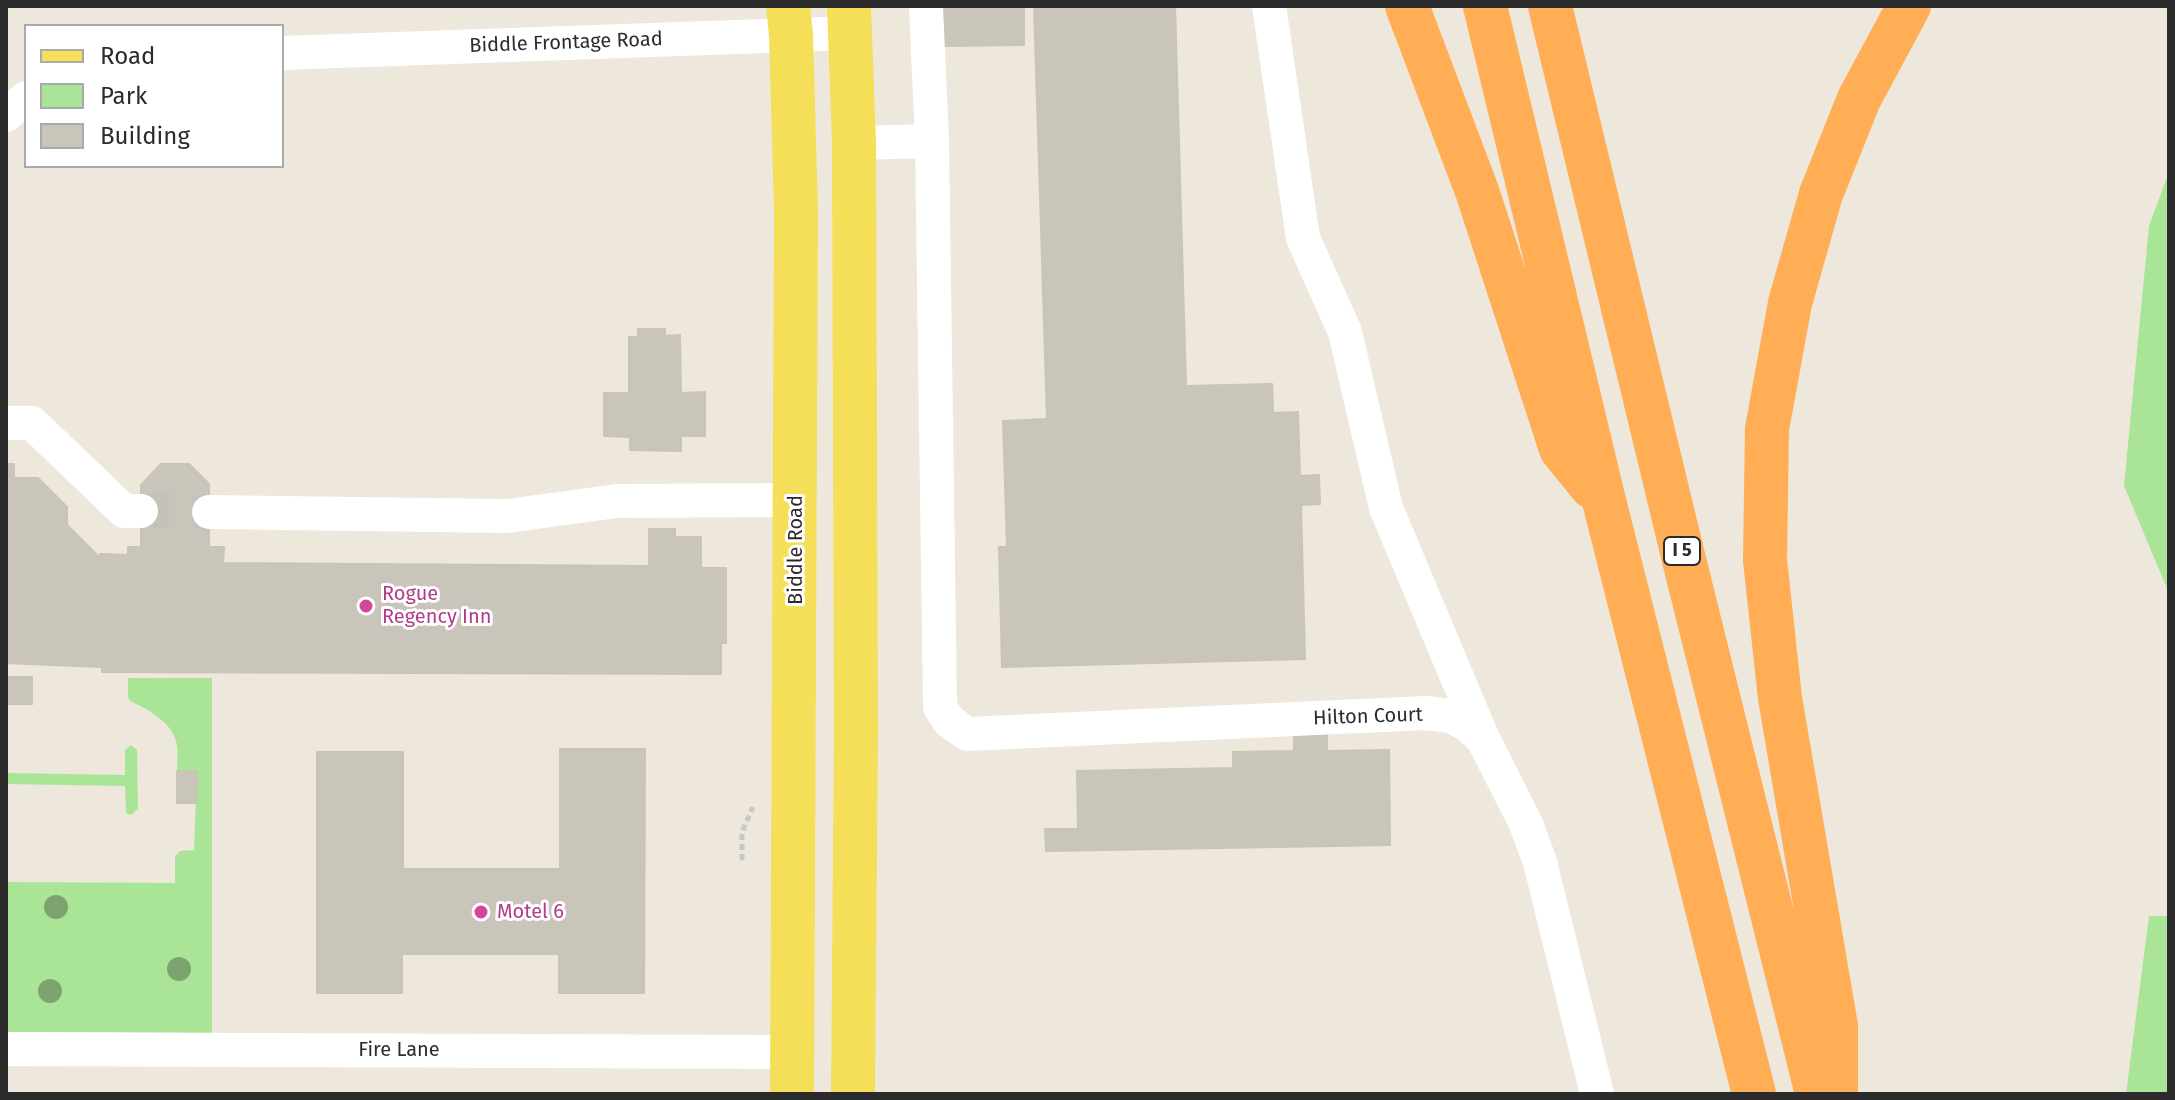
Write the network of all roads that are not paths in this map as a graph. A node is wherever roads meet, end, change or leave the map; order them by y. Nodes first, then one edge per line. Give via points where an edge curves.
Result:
1 (926, 6) edge
2 (1269, 6) edge
3 (1407, 6) edge
4 (1485, 6) edge
5 (1550, 6) edge
6 (1909, 6) edge
7 (850, 20) edge
8 (789, 21) edge
9 (284, 53) edge
10 (24, 100) edge
11 (6, 115) edge
12 (932, 141) junction
13 (854, 143) junction
14 (6, 423) edge
15 (796, 500) junction
16 (1604, 501) junction
17 (141, 511) tunnel mouth
18 (209, 512) tunnel mouth
19 (1483, 739) junction
20 (6, 1049) edge
21 (792, 1073) edge
22 (853, 1094) edge
23 (1597, 1094) edge
24 (1754, 1094) edge
25 (1817, 1094) edge
26 (1836, 1094) edge

1 - 12 street
2 - 19 street via 1303,238 1345,332 1386,508
3 - 16 highway via 1477,191 1561,449
4 - 16 highway
5 - 25 highway, I 5
6 - 26 highway via 1859,99 1821,194 1790,303 1767,429 1765,560 1780,698 1836,1026
7 - 8 street, Biddle Frontage Road
7 - 13 main road
8 - 9 street, Biddle Frontage Road
8 - 15 main road, Biddle Road via 796,211
10 - 11 street
12 - 13 street
12 - 19 street, Hilton Court via 940,707 949,721 967,734 1426,713 1451,716
13 - 22 main road
14 - 17 street via 32,423 124,511
15 - 18 street via 617,501 507,516
15 - 21 main road, Biddle Road
16 - 24 highway
19 - 23 street, Hilton Court via 1540,862
20 - 21 street, Fire Lane

